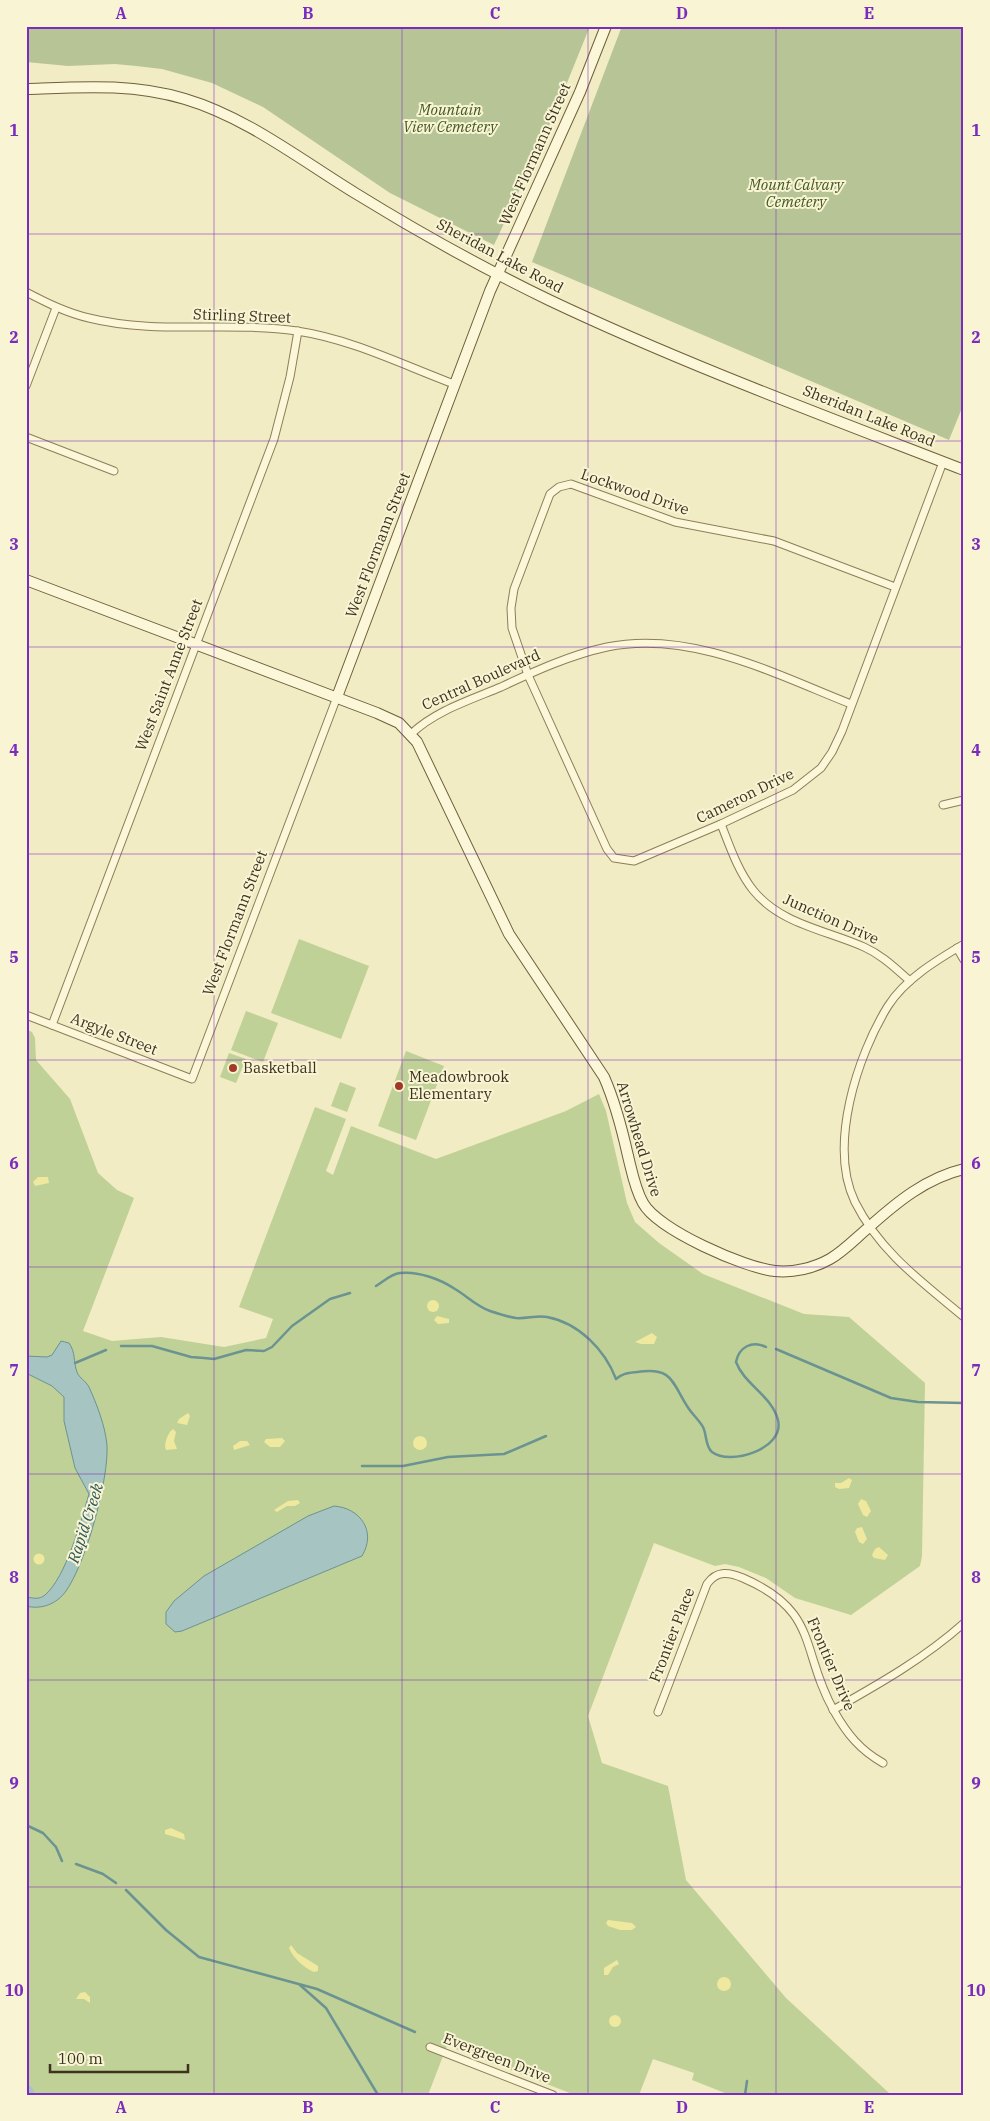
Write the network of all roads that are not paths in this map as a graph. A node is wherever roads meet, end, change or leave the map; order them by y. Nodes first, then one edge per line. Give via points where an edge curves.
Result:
1 (606, 26) edge
2 (26, 89) edge
3 (498, 273) junction
4 (26, 292) edge
5 (56, 308) junction
6 (298, 331) junction
7 (454, 384) junction
8 (26, 386) edge
9 (26, 437) edge
10 (943, 462) junction
11 (964, 470) edge
12 (114, 471) dead end
13 (26, 580) edge
14 (894, 587) junction
15 (196, 644) junction
16 (528, 675) junction
17 (337, 698) junction
18 (851, 704) junction
19 (411, 734) junction
20 (964, 800) edge
21 (943, 806) dead end
22 (721, 824) junction
23 (960, 946) edge
24 (964, 960) edge
25 (910, 981) junction
26 (26, 1015) edge
27 (52, 1025) junction
28 (192, 1079) joint
29 (964, 1169) edge
30 (870, 1226) junction
31 (964, 1317) edge
32 (720, 1574) joint
33 (964, 1623) edge
34 (833, 1710) junction
35 (658, 1712) dead end
36 (883, 1764) dead end
37 (430, 2047) dead end
38 (554, 2095) edge

1 - 3 street, West Flormann Street via 580,92
2 - 3 street, Sheridan Lake Road via 131,87 198,103 241,123 382,210
3 - 7 street, West Flormann Street
3 - 10 street, Sheridan Lake Road via 662,350
4 - 5 street, Stirling Street
5 - 6 street, Stirling Street via 88,318 134,326 263,327
5 - 8 street
6 - 7 street, Stirling Street via 339,340
6 - 15 street, West Saint Anne Street via 274,439
7 - 17 street, West Flormann Street
9 - 12 street
10 - 11 street, Sheridan Lake Road
10 - 14 street, Cameron Drive
13 - 15 street
14 - 16 street, Lockwood Drive via 774,542 675,522 571,484 559,486 550,494 513,595 512,628
14 - 18 street, Cameron Drive
15 - 17 street
15 - 27 street, West Saint Anne Street
16 - 18 street, Central Boulevard via 580,654 608,647 671,645 721,655
16 - 19 street, Central Boulevard via 426,720
16 - 22 street, Cameron Drive via 607,849 614,858 634,861
17 - 19 street via 389,718
17 - 28 street, West Flormann Street
18 - 22 street, Cameron Drive via 832,752 821,768 792,790
19 - 30 street, Arrowhead Drive via 430,765 509,934 604,1076 645,1208 668,1227 701,1245 754,1267 777,1271 802,1269 830,1259
20 - 21 street
22 - 25 street, Junction Drive via 743,877 768,906 786,917 864,947 886,960
23 - 24 street
23 - 25 street
25 - 30 street via 888,1005 868,1048 845,1121 846,1170 855,1200
26 - 27 street, Argyle Street
27 - 28 street, Argyle Street
29 - 30 street, Arrowhead Drive via 945,1173 918,1188
30 - 31 street via 893,1257
32 - 34 street, Frontier Drive via 733,1574 768,1590 792,1611 805,1632
32 - 35 street, Frontier Place via 713,1577 705,1588
33 - 34 street via 884,1682
34 - 36 street, Frontier Drive via 858,1746
37 - 38 street, Evergreen Drive

